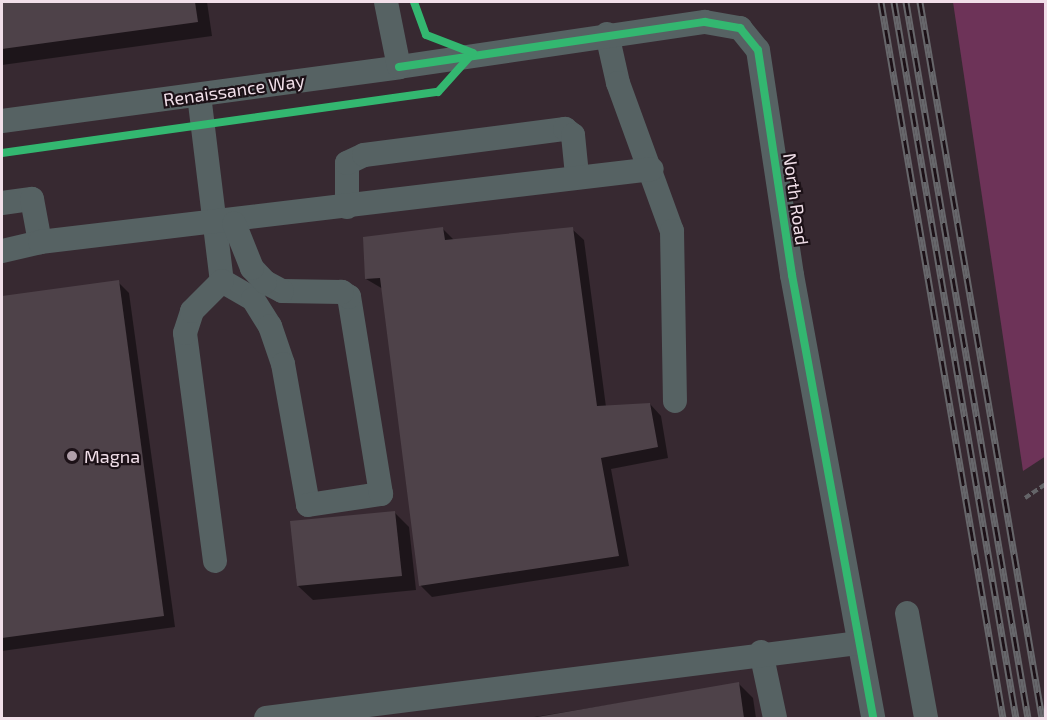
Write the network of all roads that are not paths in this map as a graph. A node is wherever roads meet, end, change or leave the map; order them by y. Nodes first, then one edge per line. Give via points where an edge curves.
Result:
1 (386, 2) edge
2 (607, 34) junction
3 (399, 68) junction
4 (199, 94) junction
5 (2, 121) edge
6 (652, 169) junction
7 (577, 175) junction
8 (2, 203) edge
9 (347, 207) junction
10 (224, 224) junction
11 (40, 242) junction
12 (2, 251) edge
13 (222, 281) junction
14 (675, 401) dead end
15 (215, 561) dead end
16 (907, 613) dead end
17 (859, 643) junction
18 (761, 652) junction
19 (266, 718) edge
20 (775, 718) edge
21 (873, 718) edge
22 (926, 718) edge

1 - 3 street
2 - 3 street, North Road
2 - 6 street via 618,83
2 - 17 street, North Road via 705,22 740,28 759,50 792,275
3 - 4 street, Renaissance Way
4 - 5 street, Renaissance Way
4 - 10 street
6 - 7 street
6 - 14 street via 672,231
7 - 9 street
7 - 9 street via 573,135 565,129 364,155 347,163
8 - 11 street via 32,199
9 - 10 street
10 - 11 street
10 - 13 street
10 - 13 street via 265,282 282,291 342,292 349,297 381,494 308,505 283,364 270,326 253,299
11 - 12 street
13 - 15 street via 192,311 185,333
16 - 22 street
17 - 18 street
17 - 21 street, North Road
18 - 19 street
18 - 20 street

